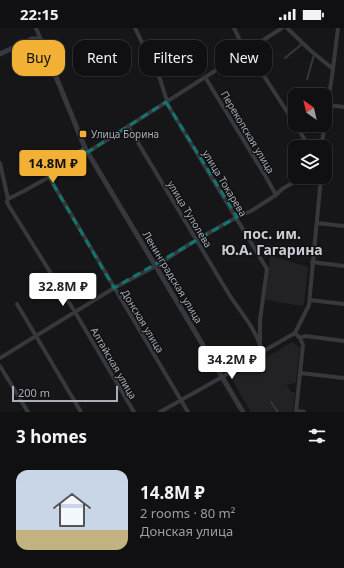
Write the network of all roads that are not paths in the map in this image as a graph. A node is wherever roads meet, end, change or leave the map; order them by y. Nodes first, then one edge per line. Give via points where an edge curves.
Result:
1 (36, 28) edge
2 (135, 28) edge
3 (234, 28) edge
4 (282, 28) edge
5 (288, 28) edge
6 (338, 28) edge
7 (30, 40) edge
8 (41, 40) joint
9 (240, 40) edge
10 (263, 40) edge
11 (303, 43) junction
12 (12, 48) edge
13 (0, 54) edge
14 (315, 54) junction
15 (285, 58) dead end
16 (333, 69) junction
17 (215, 70) edge
18 (55, 76) edge
19 (264, 76) edge
20 (205, 77) junction
21 (308, 79) dead end
22 (330, 88) edge
23 (167, 102) junction
24 (332, 106) edge
25 (344, 107) edge
26 (288, 112) edge
27 (128, 126) junction
28 (86, 150) junction
29 (0, 163) edge
30 (49, 177) junction
31 (291, 184) edge
32 (320, 184) edge
33 (276, 195) junction
34 (8, 199) junction
35 (237, 218) junction
36 (317, 223) junction
37 (344, 226) edge
38 (196, 240) junction
39 (312, 262) junction
40 (156, 266) junction
41 (344, 266) edge
42 (114, 288) junction
43 (310, 300) junction
44 (17, 304) dead end
45 (344, 304) edge
46 (75, 312) junction
47 (295, 333) junction
48 (36, 336) junction
49 (300, 338) junction
50 (344, 340) edge
51 (260, 344) junction
52 (262, 352) junction
53 (0, 358) edge
54 (0, 366) edge
55 (300, 373) junction
56 (222, 377) junction
57 (344, 378) edge
58 (181, 400) junction
59 (272, 402) dead end
60 (28, 412) edge
61 (81, 412) edge
62 (134, 412) edge
63 (160, 412) edge
64 (188, 412) edge
65 (243, 412) edge
66 (278, 412) edge
67 (296, 412) edge
68 (304, 412) edge

1 - 8 street
2 - 23 street, улица Токарева via 160,79
3 - 9 street
4 - 10 street
5 - 11 street
6 - 16 street
7 - 8 street
11 - 14 street
11 - 15 lane
12 - 13 street
14 - 16 street
14 - 21 lane
16 - 22 street
17 - 20 street
18 - 28 street
19 - 26 street
20 - 23 street
20 - 33 street, Перекопская улица
23 - 27 street
23 - 35 street, улица Токарева
24 - 25 street
27 - 28 street
27 - 38 street, улица Туполева
28 - 30 street via 75,154
28 - 40 street, Ленинградская улица
29 - 34 street, Алтайская улица
30 - 34 street
30 - 42 street, Донская улица
31 - 33 street
32 - 36 street
33 - 35 street
34 - 46 street, Алтайская улица via 9,206
35 - 38 street
35 - 51 street, улица Токарева via 267,269 260,320
36 - 37 street
36 - 39 street
38 - 40 street
38 - 51 street, улица Туполева
39 - 41 street
39 - 43 street
40 - 42 street
40 - 56 street, Ленинградская улица
42 - 46 street
42 - 58 street, Донская улица
43 - 45 street
43 - 47 street
44 - 48 street
46 - 48 street
46 - 62 street, Алтайская улица
47 - 49 street
47 - 52 street
48 - 53 street
48 - 61 street
49 - 50 street via 305,336
49 - 55 street
51 - 52 street, улица Туполева
52 - 56 street
54 - 60 street
55 - 57 street
55 - 67 street
56 - 58 street
56 - 65 street, Ленинградская улица
58 - 63 street
58 - 64 street, Донская улица
59 - 66 lane
67 - 68 street

